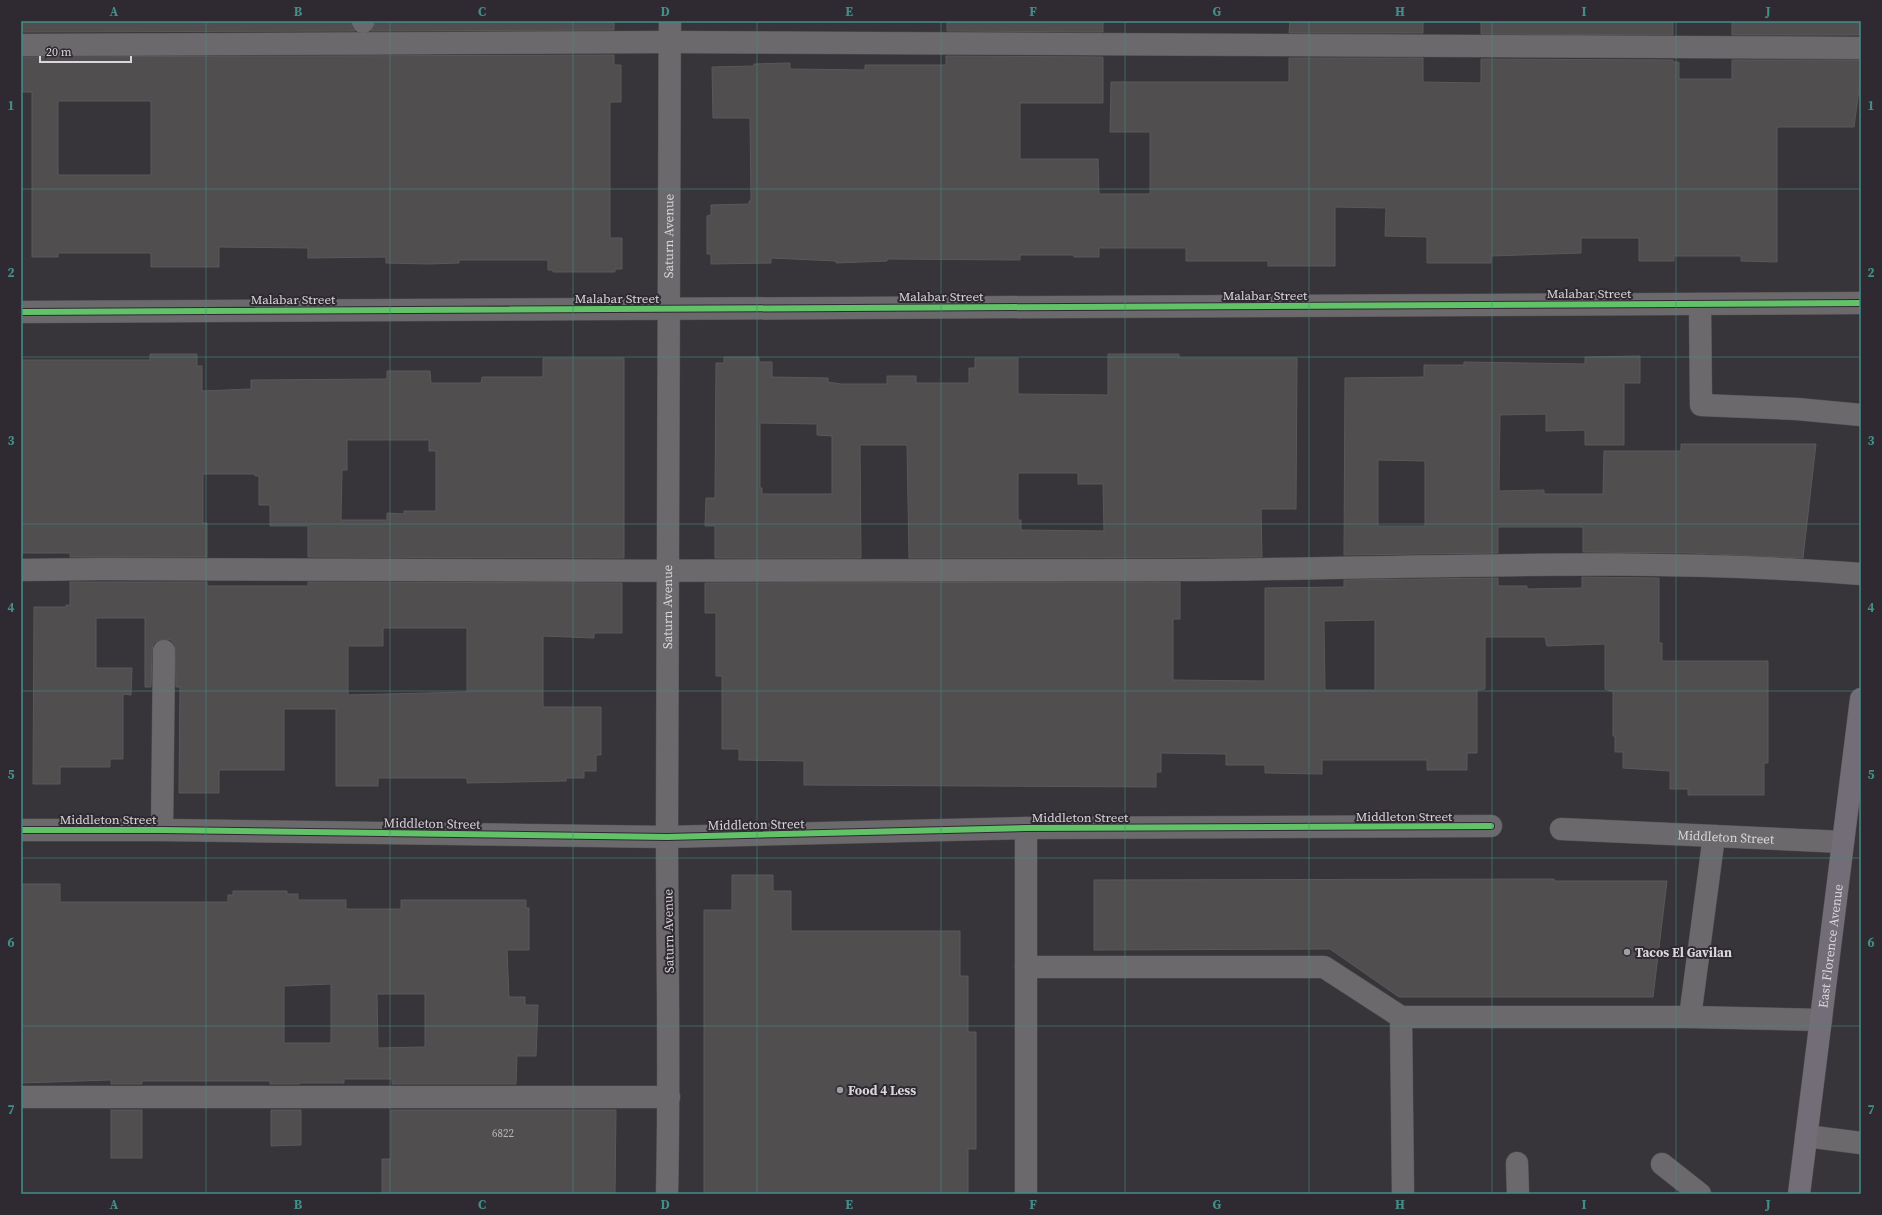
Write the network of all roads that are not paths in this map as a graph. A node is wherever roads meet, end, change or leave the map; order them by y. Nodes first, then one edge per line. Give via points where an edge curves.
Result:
1 (670, 32) edge
2 (21, 45) edge
3 (1861, 48) edge
4 (1861, 303) edge
5 (1700, 304) junction
6 (667, 308) junction
7 (21, 312) edge
8 (1861, 415) edge
9 (21, 570) edge
10 (668, 571) junction
11 (1861, 574) edge
12 (164, 651) dead end
13 (1861, 699) edge
14 (1491, 826) dead end
15 (1026, 828) junction
16 (1561, 829) dead end
17 (21, 830) edge
18 (162, 830) junction
19 (1714, 836) junction
20 (667, 837) junction
21 (1843, 842) junction
22 (1026, 967) junction
23 (1401, 1017) junction
24 (1690, 1017) junction
25 (1821, 1020) junction
26 (21, 1097) edge
27 (669, 1097) junction
28 (1806, 1136) junction
29 (1861, 1143) edge
30 (1517, 1164) dead end
31 (1662, 1164) dead end
32 (667, 1194) edge
33 (1026, 1194) edge
34 (1403, 1194) edge
35 (1518, 1194) edge
36 (1700, 1194) edge
37 (1799, 1194) edge

1 - 2 street
1 - 3 street
1 - 6 street, Saturn Avenue
4 - 5 street, Malabar Street
5 - 6 street, Malabar Street
5 - 8 street via 1701,405
6 - 7 street, Malabar Street
6 - 10 street, Saturn Avenue
9 - 10 street
10 - 11 street via 1184,570 1549,565 1779,568
10 - 20 street, Saturn Avenue
12 - 18 street
13 - 21 main road, East Florence Avenue
14 - 15 street, Middleton Street
15 - 20 street, Middleton Street
15 - 22 street
16 - 19 street, Middleton Street
17 - 18 street, Middleton Street
18 - 20 street, Middleton Street
19 - 21 street, Middleton Street
19 - 24 street
20 - 27 street, Saturn Avenue
21 - 25 main road, East Florence Avenue
22 - 23 street via 1324,967
22 - 33 street
23 - 24 street
23 - 34 street
24 - 25 street
25 - 28 main road, East Florence Avenue
26 - 27 street
27 - 32 street, Saturn Avenue
28 - 29 street
28 - 37 main road, East Florence Avenue
30 - 35 street
31 - 36 street

